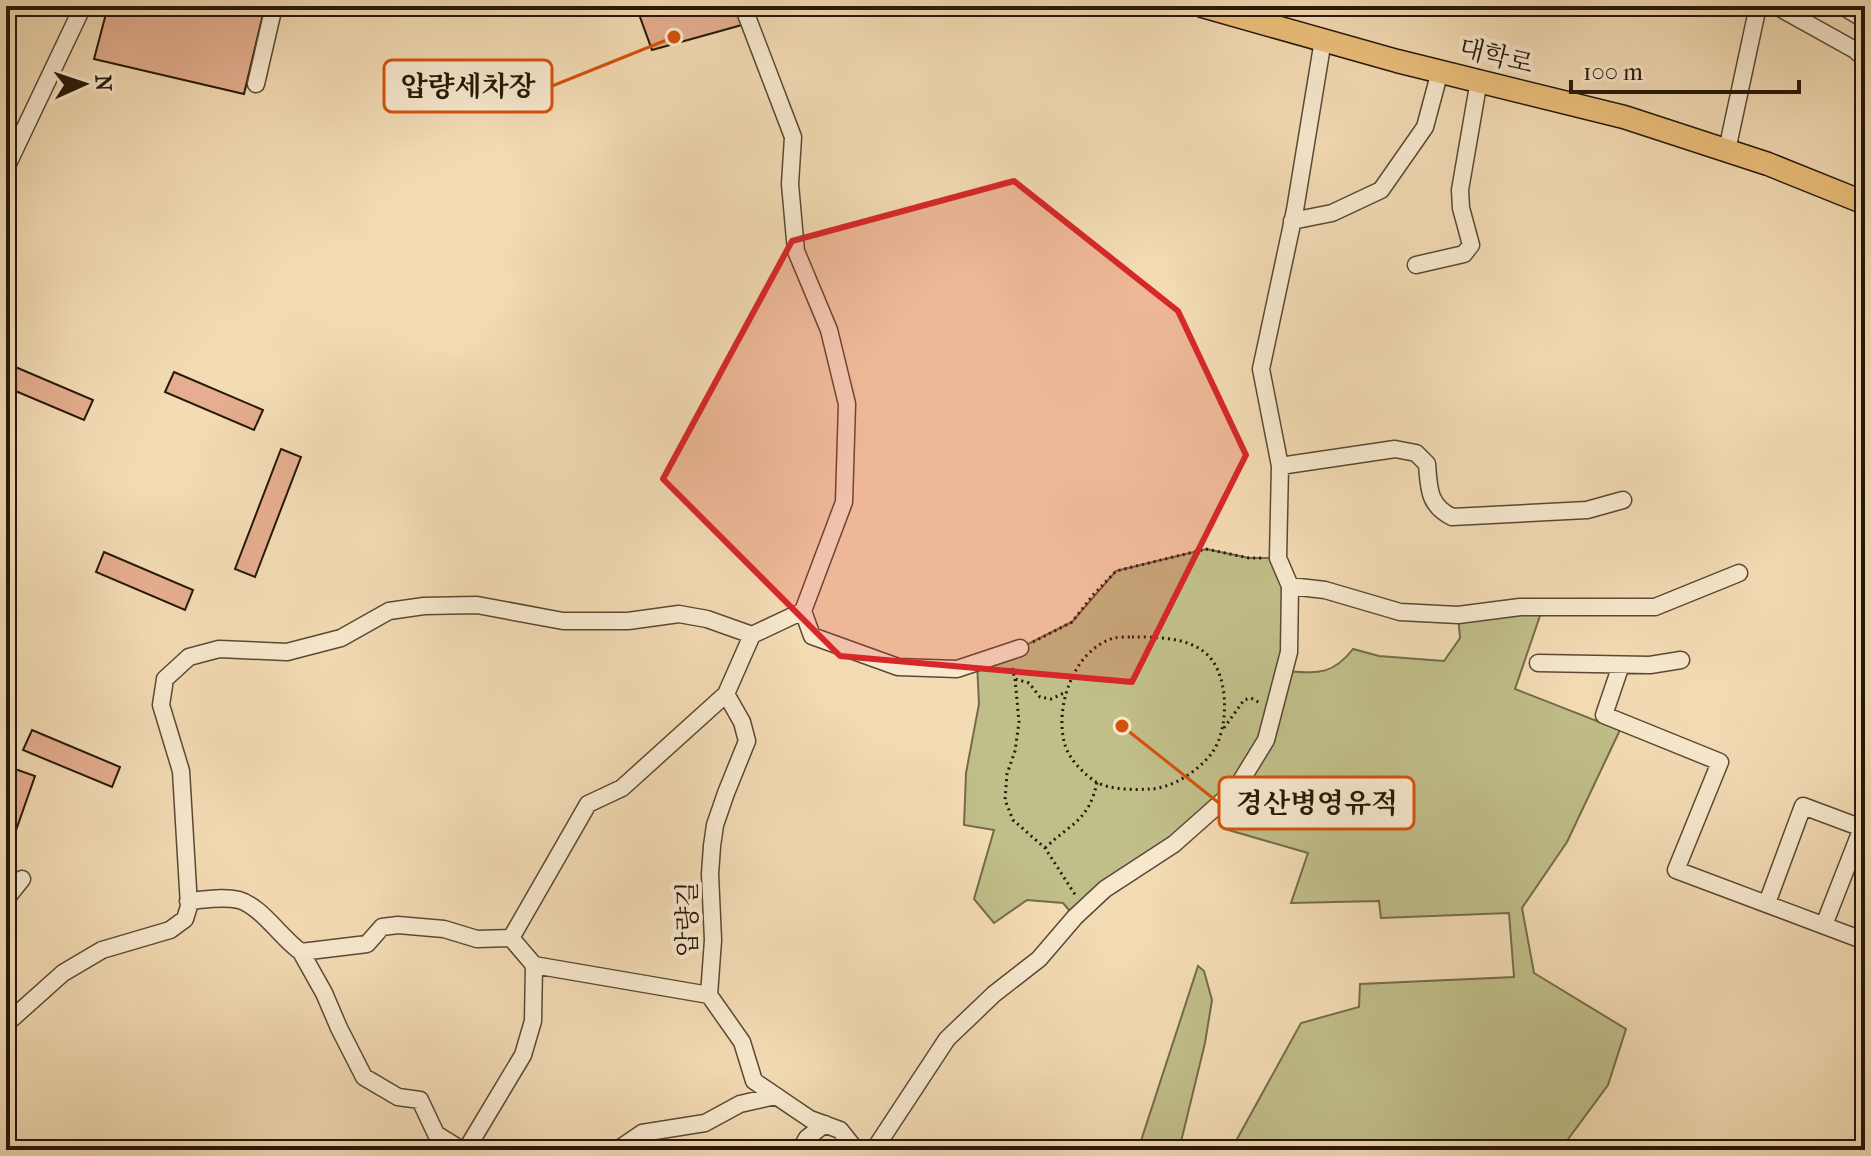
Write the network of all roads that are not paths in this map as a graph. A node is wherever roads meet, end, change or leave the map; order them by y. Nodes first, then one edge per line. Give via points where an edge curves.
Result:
1 (83, 6) edge
2 (274, 6) edge
3 (743, 6) edge
4 (1202, 6) edge
5 (1758, 6) edge
6 (1776, 6) edge
7 (1842, 6) edge
8 (1865, 20) edge
9 (1323, 40) junction
10 (1865, 59) edge
11 (1440, 71) junction
12 (1479, 80) junction
13 (256, 84) dead end
14 (1727, 150) junction
15 (6, 168) edge
16 (1865, 203) edge
17 (1292, 221) junction
18 (1416, 265) dead end
19 (1280, 466) junction
20 (1623, 500) dead end
21 (1739, 573) dead end
22 (1290, 586) junction
23 (803, 611) junction
24 (752, 635) junction
25 (1014, 650) road end
26 (1681, 660) dead end
27 (1538, 663) dead end
28 (1621, 665) junction
29 (726, 694) junction
30 (22, 879) dead end
31 (6, 899) edge
32 (188, 901) junction
33 (1767, 903) junction
34 (1824, 925) junction
35 (511, 938) junction
36 (1865, 941) edge
37 (301, 952) junction
38 (534, 965) junction
39 (709, 995) junction
40 (6, 1024) edge
41 (775, 1096) junction
42 (825, 1124) junction
43 (620, 1149) edge
44 (464, 1150) edge
45 (601, 1150) edge
46 (800, 1150) edge
47 (856, 1150) edge
48 (874, 1150) edge

1 - 15 street
2 - 13 street
3 - 23 street via 793,137 790,184 796,251 829,330 847,404 844,502
4 - 9 main road, 대학로
5 - 14 street
6 - 10 street
7 - 8 street
9 - 11 main road, 대학로
9 - 17 street
11 - 12 main road, 대학로
11 - 17 street via 1425,127 1381,190 1332,213
12 - 14 main road, 대학로
12 - 18 street via 1460,190 1471,245 1464,254
14 - 16 main road, 대학로
17 - 19 street via 1261,369
19 - 20 street via 1395,449 1416,453 1427,464 1430,492 1439,511 1452,517 1587,510
19 - 22 street via 1278,558
21 - 22 street via 1655,607 1520,607 1458,615 1400,612 1325,590
22 - 48 street via 1289,652 1266,740 1236,789 1174,844 1105,889 1039,959 947,1039
23 - 24 street
23 - 25 street via 812,636 898,667 957,669
24 - 29 street
24 - 32 street via 679,614 563,621 477,605 424,606 389,611 341,638 287,652 219,649 189,657 165,679 161,705 181,771
26 - 28 street
27 - 28 street
28 - 33 street via 1604,715 1720,762 1676,870
29 - 35 street via 622,788 588,804
29 - 39 street, 압량길 via 747,741 715,825
30 - 31 street
32 - 37 street via 241,901
32 - 40 street via 185,919 170,930 102,950 63,973
33 - 34 street
33 - 34 street via 1803,806 1862,828
34 - 36 street
35 - 37 street via 477,939 444,929 398,925 382,927 367,944
35 - 38 street
37 - 44 street via 364,1077 398,1097 420,1100 436,1134
38 - 39 street
38 - 44 street via 533,1021 523,1055
39 - 41 street via 742,1042 754,1081
41 - 42 street
41 - 43 street via 740,1104 705,1123 642,1133
42 - 46 street
42 - 47 street via 840,1130
43 - 45 street

